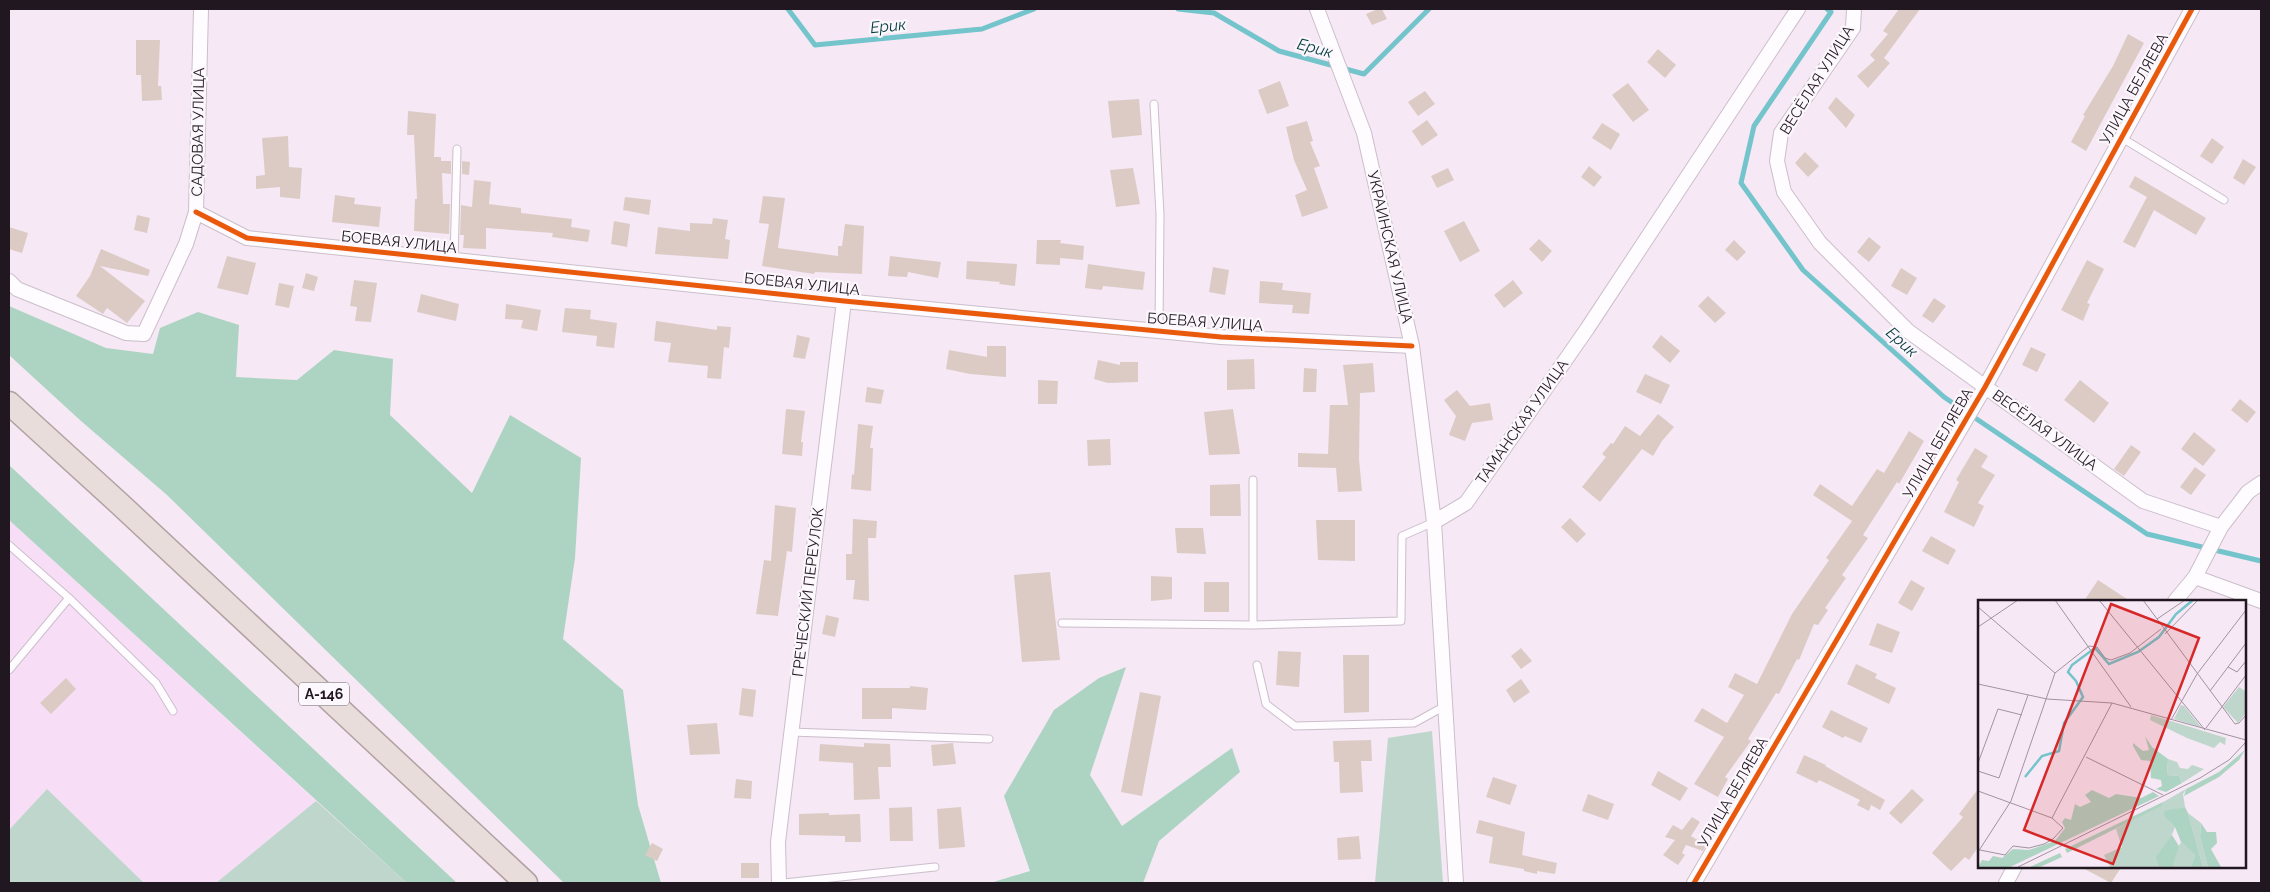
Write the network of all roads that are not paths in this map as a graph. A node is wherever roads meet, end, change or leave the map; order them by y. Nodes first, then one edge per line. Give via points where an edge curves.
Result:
1 (201, 9) edge
2 (1317, 9) edge
3 (1798, 9) edge
4 (1854, 9) edge
5 (2192, 9) edge
6 (1154, 104) dead end
7 (2122, 138) junction
8 (457, 149) dead end
9 (2224, 200) dead end
10 (196, 212) junction
11 (454, 260) junction
12 (9, 281) edge
13 (844, 301) junction
14 (1159, 331) junction
15 (1412, 346) junction
16 (1985, 387) junction
17 (9, 404) edge
18 (1253, 480) dead end
19 (2261, 482) edge
20 (1434, 522) junction
21 (2220, 527) junction
22 (9, 545) edge
23 (2195, 577) junction
24 (69, 598) junction
25 (2176, 600) edge
26 (2261, 601) edge
27 (1062, 623) dead end
28 (1253, 625) junction
29 (1257, 665) dead end
30 (9, 670) edge
31 (1445, 706) junction
32 (173, 712) dead end
33 (791, 732) junction
34 (989, 739) dead end
35 (935, 867) dead end
36 (2014, 867) edge
37 (526, 883) edge
38 (779, 883) edge
39 (784, 883) edge
40 (1456, 883) edge
41 (1694, 883) edge
42 (2006, 883) edge

1 - 10 street, САДОВАЯ УЛИЦА
2 - 15 street, УКРАИНСКАЯ УЛИЦА via 1364,133
3 - 20 street, ТАМАНСКАЯ УЛИЦА via 1587,329 1466,503
4 - 16 street, ВЕСЁЛАЯ УЛИЦА via 1853,28 1781,133 1777,161 1784,192 1820,243 1908,331
5 - 7 street, УЛИЦА БЕЛЯЕВА
6 - 14 lane via 1160,214
7 - 9 lane
7 - 16 street, УЛИЦА БЕЛЯЕВА
8 - 11 lane
10 - 11 street, БОЕВАЯ УЛИЦА via 247,238
10 - 12 street, САДОВАЯ УЛИЦА via 186,244 144,334 126,333 17,289
11 - 13 street, БОЕВАЯ УЛИЦА
13 - 14 street, БОЕВАЯ УЛИЦА
13 - 33 street, ГРЕЧЕСКИЙ ПЕРЕУЛОК
14 - 15 street, БОЕВАЯ УЛИЦА
15 - 20 street, УКРАИНСКАЯ УЛИЦА
16 - 21 street, ВЕСЁЛАЯ УЛИЦА via 2143,501
16 - 41 street, УЛИЦА БЕЛЯЕВА
17 - 37 highway, А-146
18 - 28 lane
19 - 21 street via 2248,492
20 - 28 lane via 1402,536 1401,621
20 - 31 street
21 - 23 street
22 - 24 lane
23 - 25 street
23 - 26 street
24 - 30 lane
24 - 32 lane via 156,683
27 - 28 lane
29 - 31 lane via 1266,704 1295,726 1414,723
31 - 40 street
33 - 34 lane
33 - 38 street, ГРЕЧЕСКИЙ ПЕРЕУЛОК via 778,842
35 - 39 lane
36 - 42 street

